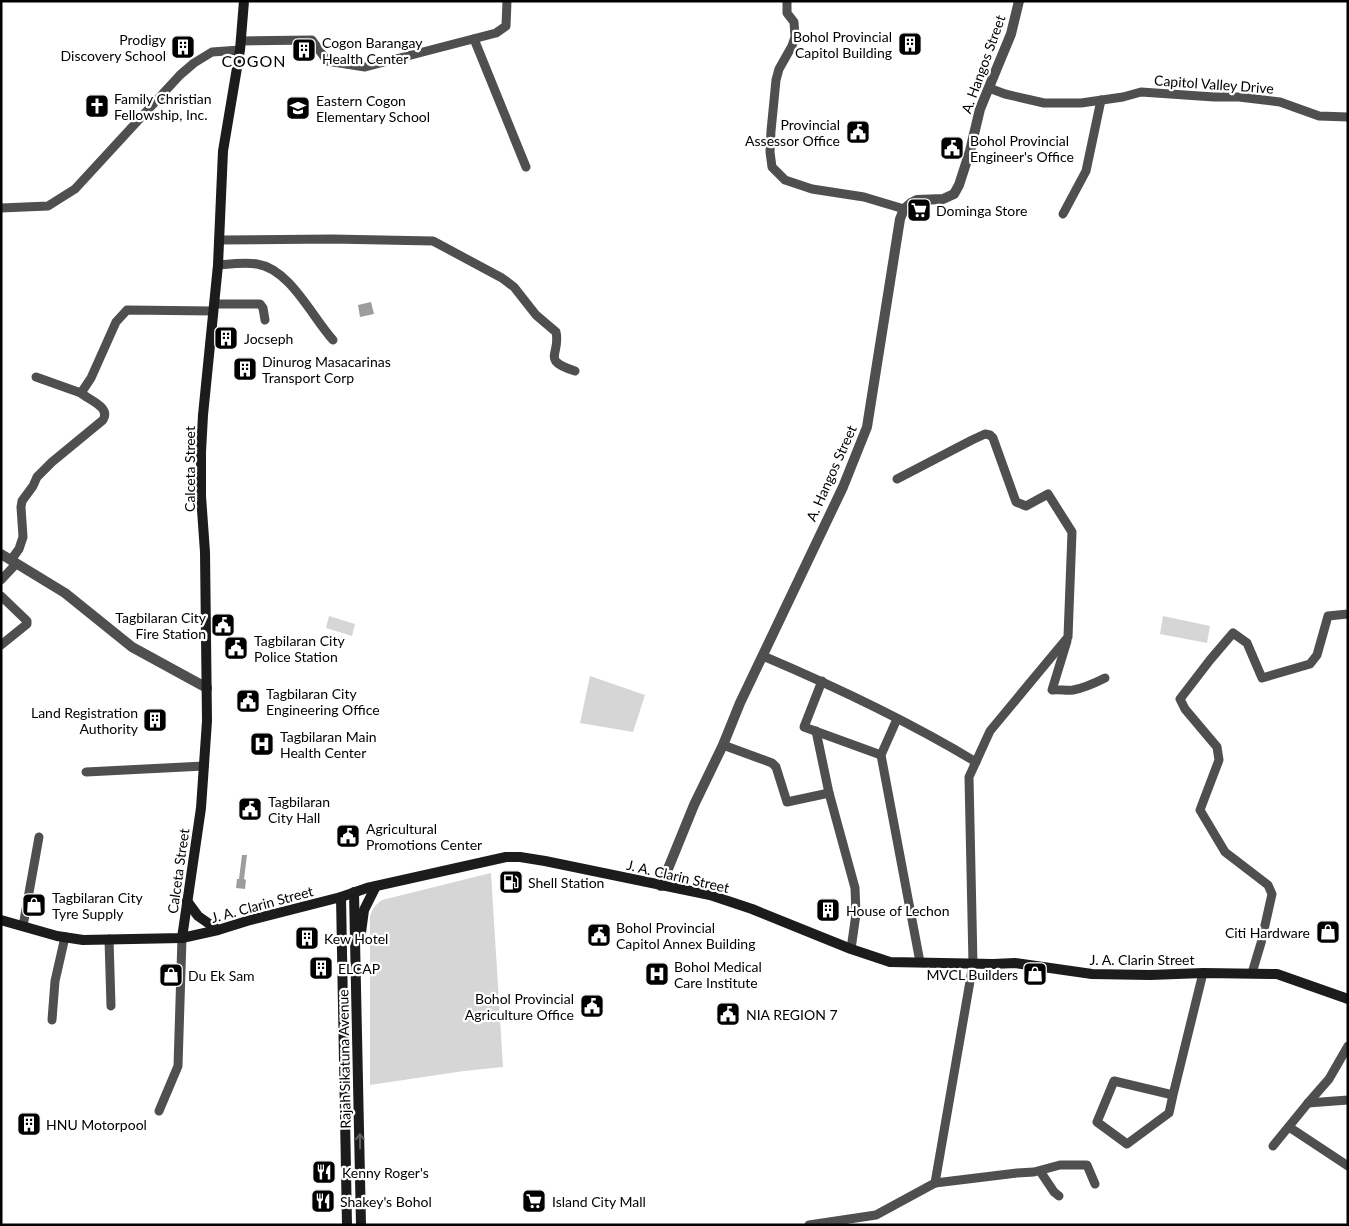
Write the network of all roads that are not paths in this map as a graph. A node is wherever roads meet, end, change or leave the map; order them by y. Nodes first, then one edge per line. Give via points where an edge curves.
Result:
1 (244, 1) edge
2 (507, 1) edge
3 (787, 1) edge
4 (1019, 1) edge
5 (474, 38) junction
6 (240, 45) junction
7 (988, 88) junction
8 (1101, 100) junction
9 (1348, 118) edge
10 (526, 167) dead end
11 (1, 208) edge
12 (904, 208) junction
13 (1064, 214) dead end
14 (219, 240) junction
15 (218, 265) junction
16 (214, 308) junction
17 (265, 320) dead end
18 (333, 340) dead end
19 (575, 371) dead end
20 (36, 377) dead end
21 (81, 393) junction
22 (897, 479) dead end
23 (1, 554) edge
24 (14, 562) junction
25 (1, 580) edge
26 (1, 596) edge
27 (1348, 614) edge
28 (1068, 638) junction
29 (1, 645) edge
30 (763, 656) junction
31 (1105, 678) dead end
32 (822, 681) junction
33 (207, 688) junction
34 (897, 719) junction
35 (816, 731) junction
36 (723, 745) junction
37 (881, 755) junction
38 (976, 762) junction
39 (204, 766) junction
40 (86, 772) dead end
41 (829, 793) junction
42 (39, 837) dead end
43 (376, 886) junction
44 (661, 886) junction
45 (354, 892) junction
46 (342, 897) junction
47 (187, 901) junction
48 (1, 920) edge
49 (23, 926) junction
50 (218, 930) junction
51 (65, 937) junction
52 (182, 938) junction
53 (110, 939) junction
54 (356, 947) junction
55 (852, 949) junction
56 (920, 962) junction
57 (973, 964) junction
58 (1203, 973) junction
59 (1252, 973) junction
60 (1348, 999) edge
61 (111, 1006) dead end
62 (52, 1020) dead end
63 (1348, 1046) edge
64 (359, 1080) junction
65 (345, 1081) junction
66 (1173, 1095) junction
67 (1348, 1100) edge
68 (1308, 1103) junction
69 (159, 1111) dead end
70 (1289, 1127) junction
71 (1273, 1146) dead end
72 (1348, 1166) edge
73 (1040, 1171) junction
74 (935, 1183) junction
75 (1095, 1184) dead end
76 (1059, 1196) dead end
77 (348, 1225) edge
78 (360, 1225) edge
79 (809, 1225) edge

1 - 6 main road, Calceta Street
2 - 5 street via 506,26
3 - 12 street via 787,13 794,22 795,37 776,80 770,152 772,167 785,180 812,189 864,197
4 - 7 street, A. Hangos Street via 1011,34
5 - 6 street via 365,67 327,61 312,40
5 - 10 street
6 - 11 street via 212,52 180,75 75,189 48,206
6 - 14 main road, Calceta Street via 223,150
7 - 8 street, Capitol Valley Drive via 1044,103
7 - 12 street, A. Hangos Street via 954,194 943,199 917,200
8 - 9 street, Capitol Valley Drive via 1141,92 1239,97 1280,102 1319,116
8 - 13 street via 1086,171
12 - 30 street, A. Hangos Street via 867,427
14 - 15 main road, Calceta Street
14 - 19 street via 434,241 514,287 556,332 554,360
15 - 16 main road, Calceta Street
15 - 18 street via 256,264 282,277
16 - 17 street via 260,304 264,308
16 - 21 street via 127,310 116,322
16 - 33 main road, Calceta Street via 201,452
20 - 21 street
21 - 24 street via 98,404 106,416 37,477 20,506 23,537
22 - 28 street via 984,434 990,435 1016,502 1026,506 1048,494 1072,532
23 - 24 street
24 - 25 street
24 - 33 street via 65,593 132,647
26 - 29 street via 26,618 27,624
27 - 59 street via 1328,616 1317,655 1310,664 1262,678 1247,643 1233,634 1180,699 1218,747 1219,760 1200,810 1225,852 1268,885 1272,894
28 - 31 street via 1052,690 1071,691
28 - 38 street via 990,730
30 - 32 street
30 - 36 street, A. Hangos Street
32 - 34 street
32 - 35 street via 804,727
33 - 39 main road, Calceta Street
34 - 37 street
34 - 38 street
35 - 37 street
35 - 41 street
36 - 41 street via 772,763 787,802
36 - 44 street, A. Hangos Street
37 - 56 street
38 - 57 street via 969,777
39 - 40 street
39 - 47 main road, Calceta Street
41 - 55 street via 855,888
42 - 49 street
43 - 44 main road, J. A. Clarin Street via 506,857 520,857
43 - 45 main road, J. A. Clarin Street
43 - 54 main road via 364,910 362,934
44 - 55 main road, J. A. Clarin Street via 710,895
45 - 46 main road, J. A. Clarin Street
45 - 54 main road, Rajah Sikatuna Avenue
46 - 50 main road, J. A. Clarin Street
46 - 65 main road
47 - 50 main road via 198,916
47 - 52 main road, Calceta Street
48 - 49 main road, J. A. Clarin Street
49 - 51 main road, J. A. Clarin Street
50 - 52 main road, J. A. Clarin Street
51 - 53 main road, J. A. Clarin Street
51 - 62 street via 55,981
52 - 53 main road, J. A. Clarin Street
52 - 69 street via 178,1066
53 - 61 street
54 - 64 main road, Rajah Sikatuna Avenue
55 - 56 main road, J. A. Clarin Street via 890,962
56 - 57 main road, J. A. Clarin Street
57 - 58 main road, J. A. Clarin Street via 1015,963 1092,974
57 - 74 street
58 - 59 main road, J. A. Clarin Street
58 - 66 street
59 - 60 main road, J. A. Clarin Street via 1277,974
63 - 68 street via 1329,1079
64 - 65 main road
78 -> 64 main road, Rajah Sikatuna Avenue
65 - 77 main road
66 - 66 street via 1169,1114 1127,1144 1097,1122 1114,1082
67 - 68 street
68 - 70 street
70 - 71 street
70 - 72 street
73 - 74 street
73 - 75 street via 1060,1165 1087,1165
73 - 76 street
74 - 79 street via 876,1215

